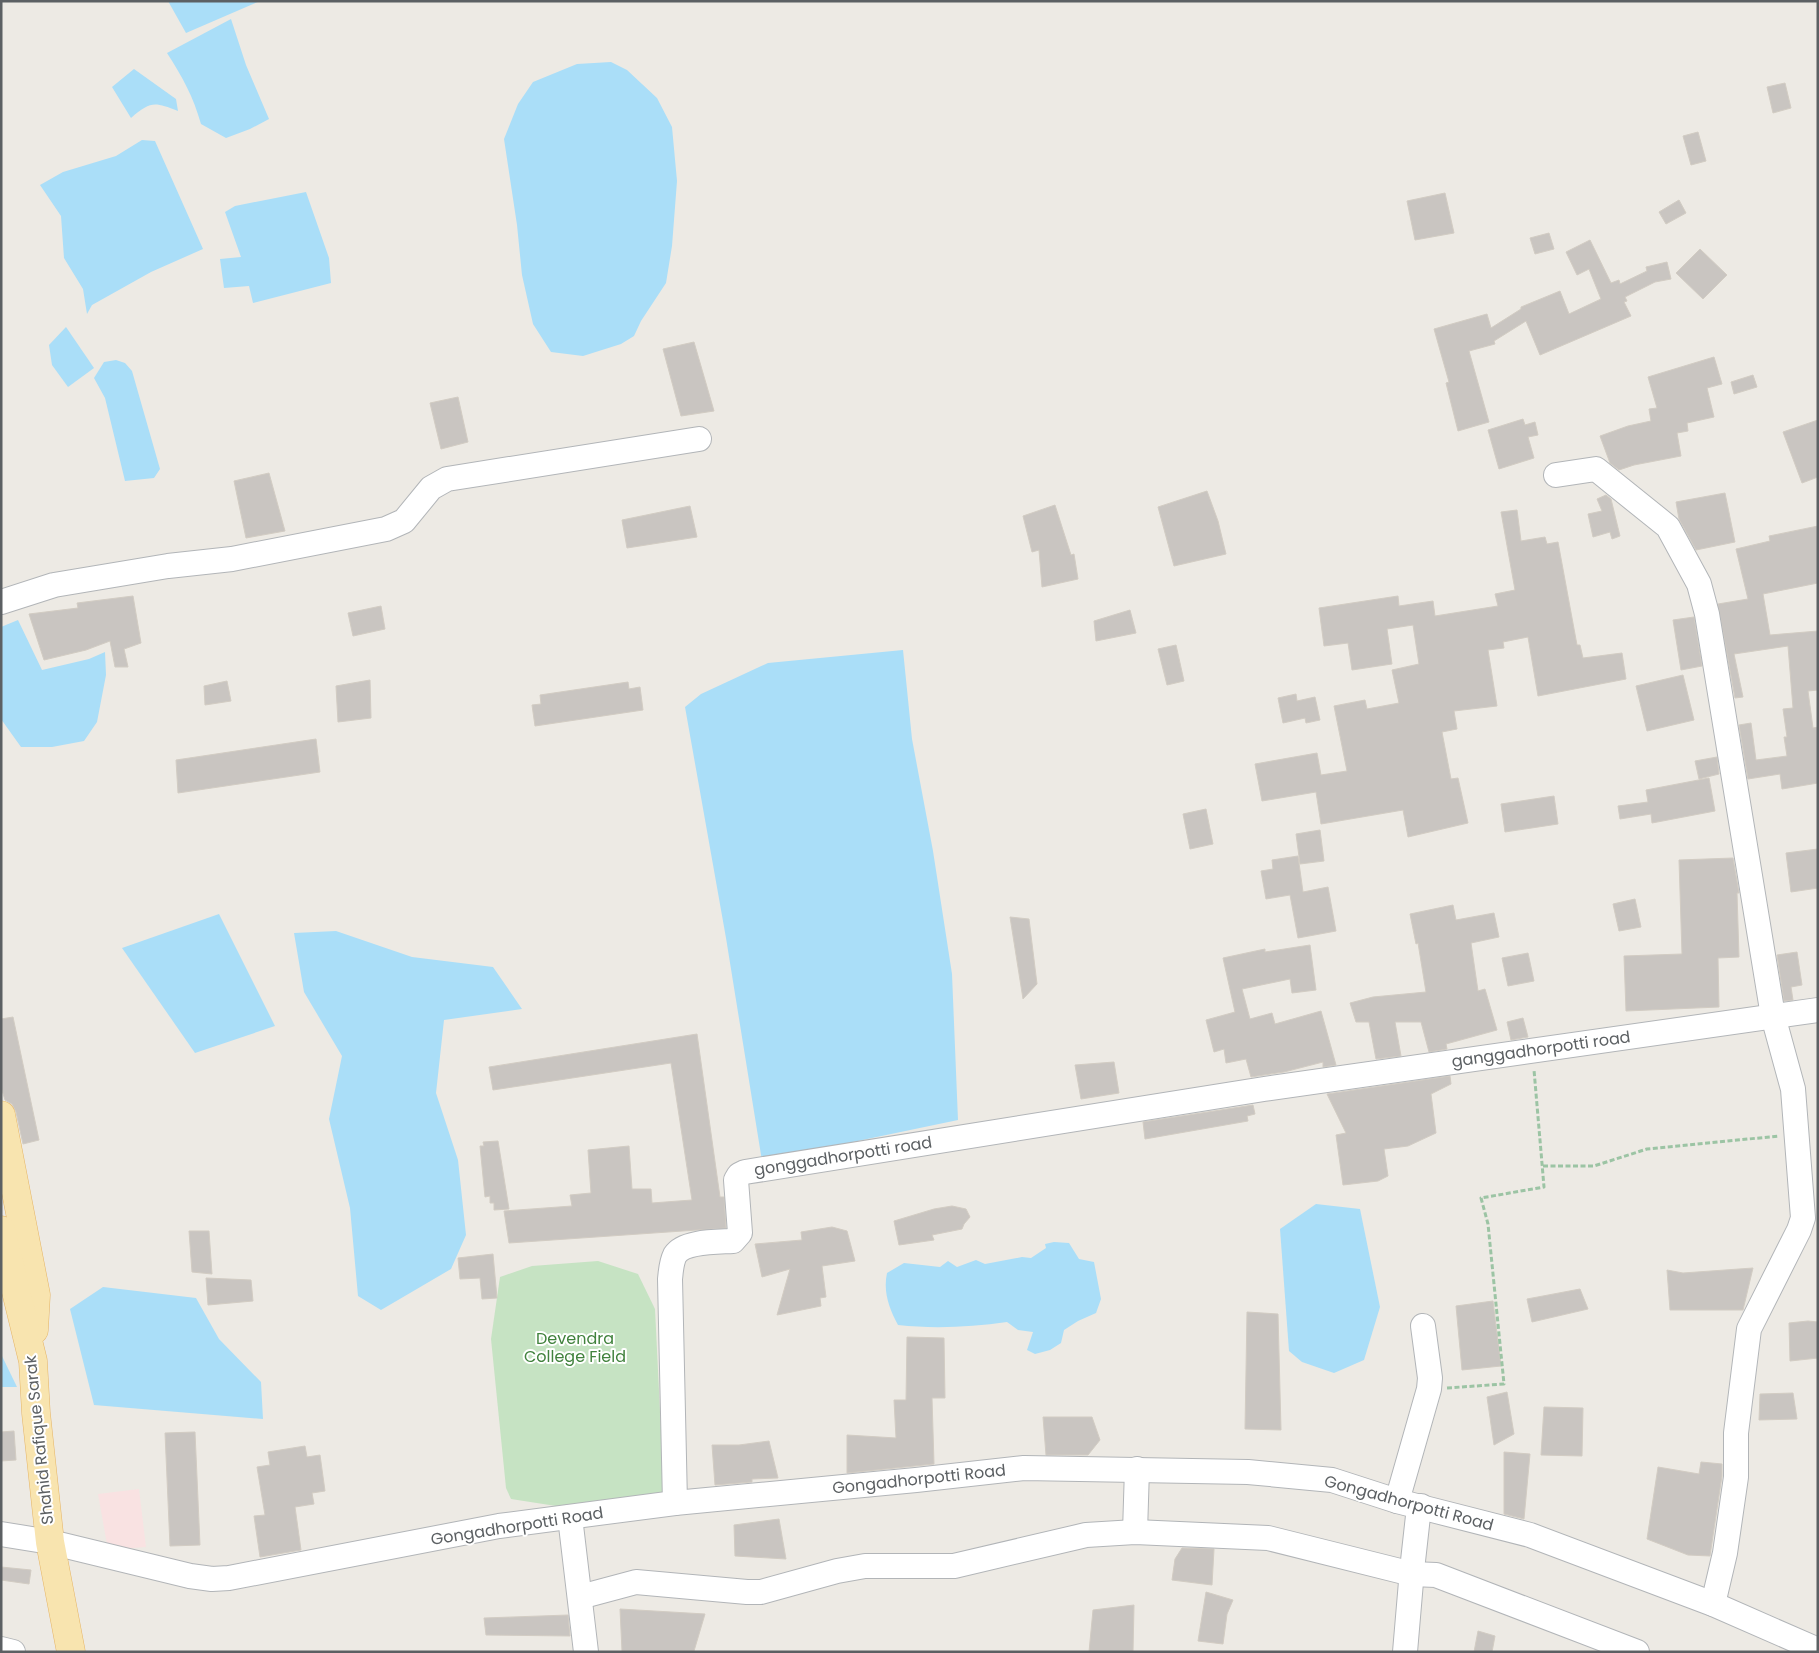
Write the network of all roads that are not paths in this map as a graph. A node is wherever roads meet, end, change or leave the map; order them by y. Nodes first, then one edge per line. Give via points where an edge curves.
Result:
1 (698, 439) dead end
2 (1556, 474) dead end
3 (1, 602) edge
4 (1818, 1010) edge
5 (1773, 1016) junction
6 (1264, 1089) joint
7 (1, 1115) edge
8 (1, 1230) edge
9 (1423, 1326) dead end
10 (33, 1361) junction
11 (1137, 1478) junction
12 (1397, 1500) junction
13 (675, 1503) junction
14 (1420, 1511) junction
15 (570, 1523) junction
16 (1135, 1529) junction
17 (1, 1534) edge
18 (52, 1551) junction
19 (1412, 1572) junction
20 (579, 1593) junction
21 (1713, 1604) junction
22 (1, 1649) edge
23 (1818, 1650) edge
24 (13, 1652) edge
25 (71, 1652) edge
26 (586, 1652) edge
27 (1405, 1652) edge
28 (1637, 1652) edge

1 - 3 street via 447,480 431,488 404,521 386,529 232,559 54,585
2 - 5 street via 1596,469 1668,527 1700,584
4 - 5 street, ganggadhorpotti road
5 - 6 street, ganggadhorpotti road
5 - 21 street via 1793,1089 1803,1218 1749,1329 1736,1433 1736,1477 1725,1553
6 - 13 street, gonggadhorpotti road via 739,1175 736,1180 740,1233 737,1238 684,1248 676,1254 672,1264
7 - 10 main road via 36,1295
8 - 10 main road, Shahid Rafique Sarak
9 - 12 street via 1429,1389
10 - 18 main road, Shahid Rafique Sarak
11 - 12 street, Gongadhorpotti Road via 1248,1472 1332,1480
11 - 13 street, Gongadhorpotti Road via 1024,1468
11 - 16 street
12 - 14 street, Gongadhorpotti Road
13 - 15 street, Gongadhorpotti Road
14 - 19 street
14 - 21 street, Gongadhorpotti Road via 1530,1535
15 - 18 street, Gongadhorpotti Road via 499,1526 212,1579
15 - 20 street
16 - 19 street via 1268,1538
16 - 20 street via 1086,1535 954,1566 865,1566 837,1570 761,1592 636,1582
17 - 18 street, Gongadhorpotti Road
18 - 25 main road, Shahid Rafique Sarak
19 - 27 street
19 - 28 street via 1455,1581
20 - 26 street
21 - 23 street, Gongadhorpotti Road
22 - 24 street

